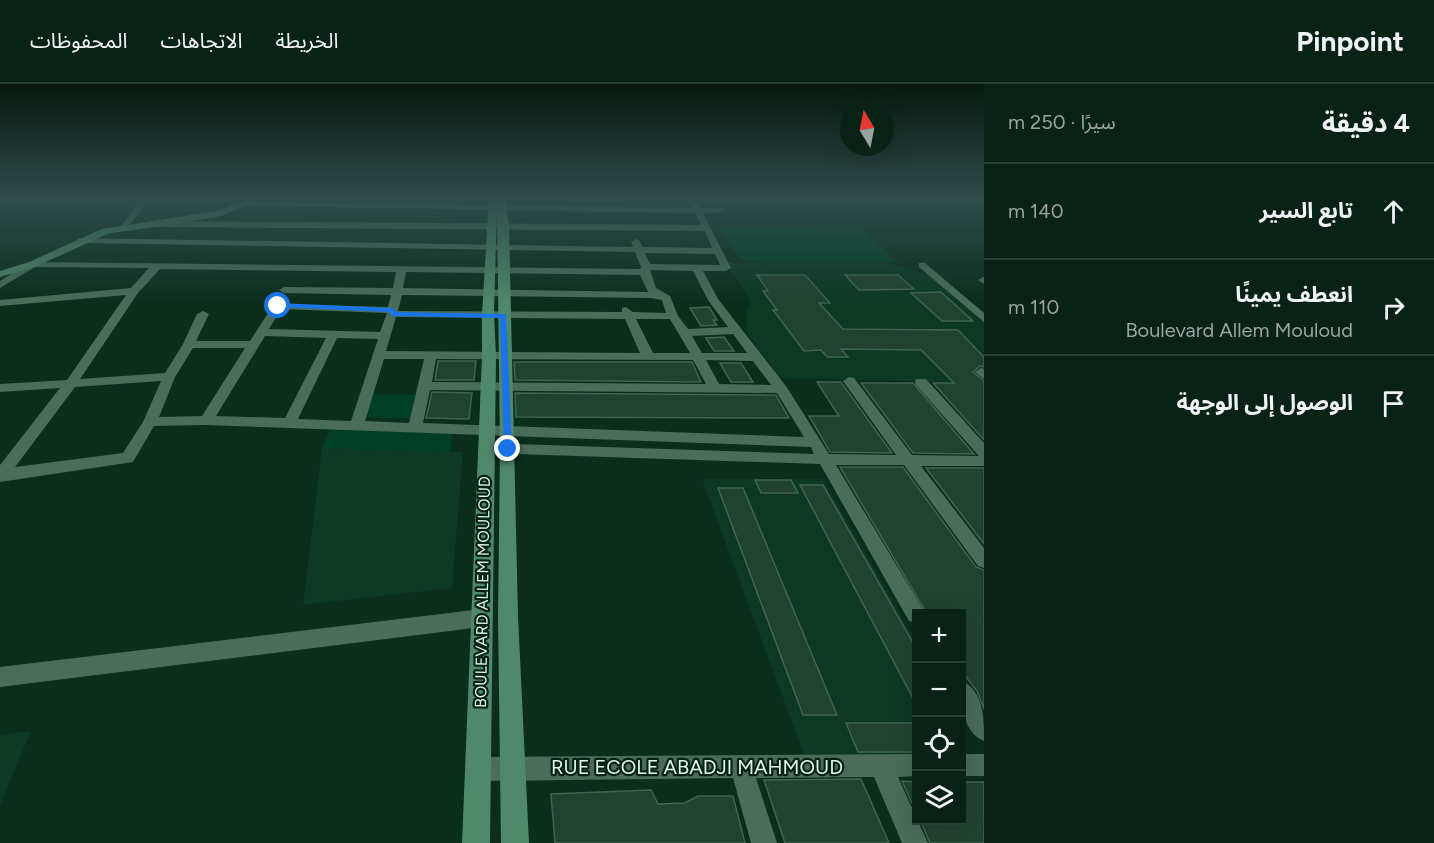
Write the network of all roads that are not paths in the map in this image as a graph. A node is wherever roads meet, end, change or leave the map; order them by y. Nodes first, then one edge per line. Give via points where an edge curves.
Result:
1 (99, 233) edge
2 (498, 233) edge
3 (633, 233) edge
4 (710, 233) edge
5 (81, 240) junction
6 (497, 247) junction
7 (639, 250) junction
8 (717, 251) junction
9 (33, 264) junction
10 (922, 265) dead end
11 (156, 267) junction
12 (697, 268) junction
13 (402, 269) junction
14 (497, 270) junction
15 (645, 270) junction
16 (0, 274) edge
17 (0, 285) edge
18 (284, 290) dead end
19 (134, 291) junction
20 (399, 292) junction
21 (489, 294) junction
22 (505, 294) junction
23 (618, 295) junction
24 (666, 298) junction
25 (0, 303) edge
26 (393, 312) junction
27 (203, 314) dead end
28 (488, 314) junction
29 (504, 316) junction
30 (629, 316) junction
31 (673, 316) junction
32 (984, 319) edge
33 (735, 330) junction
34 (262, 332) junction
35 (685, 333) junction
36 (333, 335) junction
37 (386, 336) junction
38 (189, 344) junction
39 (254, 345) junction
40 (505, 354) junction
41 (380, 355) junction
42 (430, 356) junction
43 (489, 356) junction
44 (648, 356) junction
45 (699, 357) junction
46 (756, 357) junction
47 (169, 377) junction
48 (849, 381) dead end
49 (921, 382) dead end
50 (71, 383) junction
51 (424, 386) junction
52 (506, 387) junction
53 (0, 388) edge
54 (488, 388) junction
55 (714, 388) junction
56 (781, 389) junction
57 (206, 420) junction
58 (150, 422) junction
59 (289, 423) junction
60 (356, 426) junction
61 (416, 428) junction
62 (487, 431) junction
63 (507, 432) junction
64 (694, 437) junction
65 (815, 442) junction
66 (486, 448) junction
67 (508, 449) junction
68 (984, 452) edge
69 (702, 456) junction
70 (826, 460) junction
71 (909, 461) junction
72 (984, 461) edge
73 (0, 475) edge
74 (984, 561) edge
75 (913, 609) edge
76 (508, 616) junction
77 (482, 618) junction
78 (0, 677) edge
79 (966, 699) edge
80 (984, 730) edge
81 (881, 765) junction
82 (912, 765) edge
83 (966, 765) edge
84 (984, 765) edge
85 (741, 767) junction
86 (512, 768) junction
87 (478, 769) junction
88 (476, 843) edge
89 (515, 843) edge
90 (764, 843) edge
91 (915, 843) edge

1 - 5 main road
2 - 6 main road, BOULEVARD ALLEM MOULOUD
3 - 7 street
4 - 8 street
5 - 6 street
5 - 9 main road
6 - 7 street
6 - 14 main road, BOULEVARD ALLEM MOULOUD
7 - 8 street
7 - 15 street
8 - 12 street via 726,268
9 - 11 street
9 - 16 main road
9 - 17 street
10 - 32 street
11 - 13 street
11 - 19 street
12 - 15 street
12 - 33 street via 713,300
13 - 14 street
13 - 20 street
14 - 15 street
14 - 21 main road, BOULEVARD ALLEM MOULOUD
14 - 22 main road, BOULEVARD ALLEM MOULOUD
15 - 24 street via 652,290
18 - 20 street
19 - 25 street
19 - 50 street
20 - 21 street
20 - 26 street
21 - 22 street
21 - 28 main road, BOULEVARD ALLEM MOULOUD
22 - 23 street
22 - 29 main road, BOULEVARD ALLEM MOULOUD
23 - 24 street
23 - 30 street
24 - 31 street
26 - 28 street
26 - 34 street via 278,306
26 - 37 street
27 - 38 street
28 - 29 street
28 - 43 main road, BOULEVARD ALLEM MOULOUD
29 - 30 street
29 - 40 main road, BOULEVARD ALLEM MOULOUD
30 - 31 street
30 - 44 street
31 - 35 street
33 - 35 street
33 - 46 street
34 - 36 street
34 - 39 street
35 - 45 street
36 - 37 street
36 - 59 street
37 - 41 street
38 - 39 street
38 - 47 street
39 - 57 street
40 - 43 street
40 - 44 street
40 - 52 main road, BOULEVARD ALLEM MOULOUD
41 - 42 street
41 - 60 street
42 - 43 street
42 - 51 street
43 - 54 main road, BOULEVARD ALLEM MOULOUD
44 - 45 street
45 - 46 street
45 - 55 street
46 - 56 street
47 - 50 street
47 - 58 street
48 - 71 street
49 - 68 street
50 - 53 street
50 - 73 street
51 - 54 street
51 - 61 street
52 - 54 street
52 - 55 street
52 - 63 main road, BOULEVARD ALLEM MOULOUD
54 - 62 main road, BOULEVARD ALLEM MOULOUD
55 - 56 street
56 - 65 street
57 - 58 street
57 - 59 street
58 - 73 street via 128,458
59 - 60 street
60 - 61 street
61 - 62 street
62 - 63 street
62 - 66 main road, BOULEVARD ALLEM MOULOUD
63 - 64 street
63 - 67 main road, BOULEVARD ALLEM MOULOUD
64 - 65 street
64 - 69 street
65 - 70 street
66 - 67 street
66 - 77 main road, BOULEVARD ALLEM MOULOUD
67 - 69 street
67 - 76 main road, BOULEVARD ALLEM MOULOUD
69 - 70 street
70 - 71 street
70 - 75 street
71 - 72 street
71 - 74 street
76 - 77 main road
76 - 86 main road, BOULEVARD ALLEM MOULOUD
77 - 78 street
77 - 87 main road, BOULEVARD ALLEM MOULOUD
79 - 80 street
81 - 82 street, RUE ECOLE ABADJI MAHMOUD
81 - 85 street, RUE ECOLE ABADJI MAHMOUD
81 - 91 street
83 - 84 street
85 - 86 street, RUE ECOLE ABADJI MAHMOUD
85 - 90 street
86 - 87 street, RUE ECOLE ABADJI MAHMOUD
86 - 89 main road, BOULEVARD ALLEM MOULOUD
87 - 88 main road, BOULEVARD ALLEM MOULOUD

